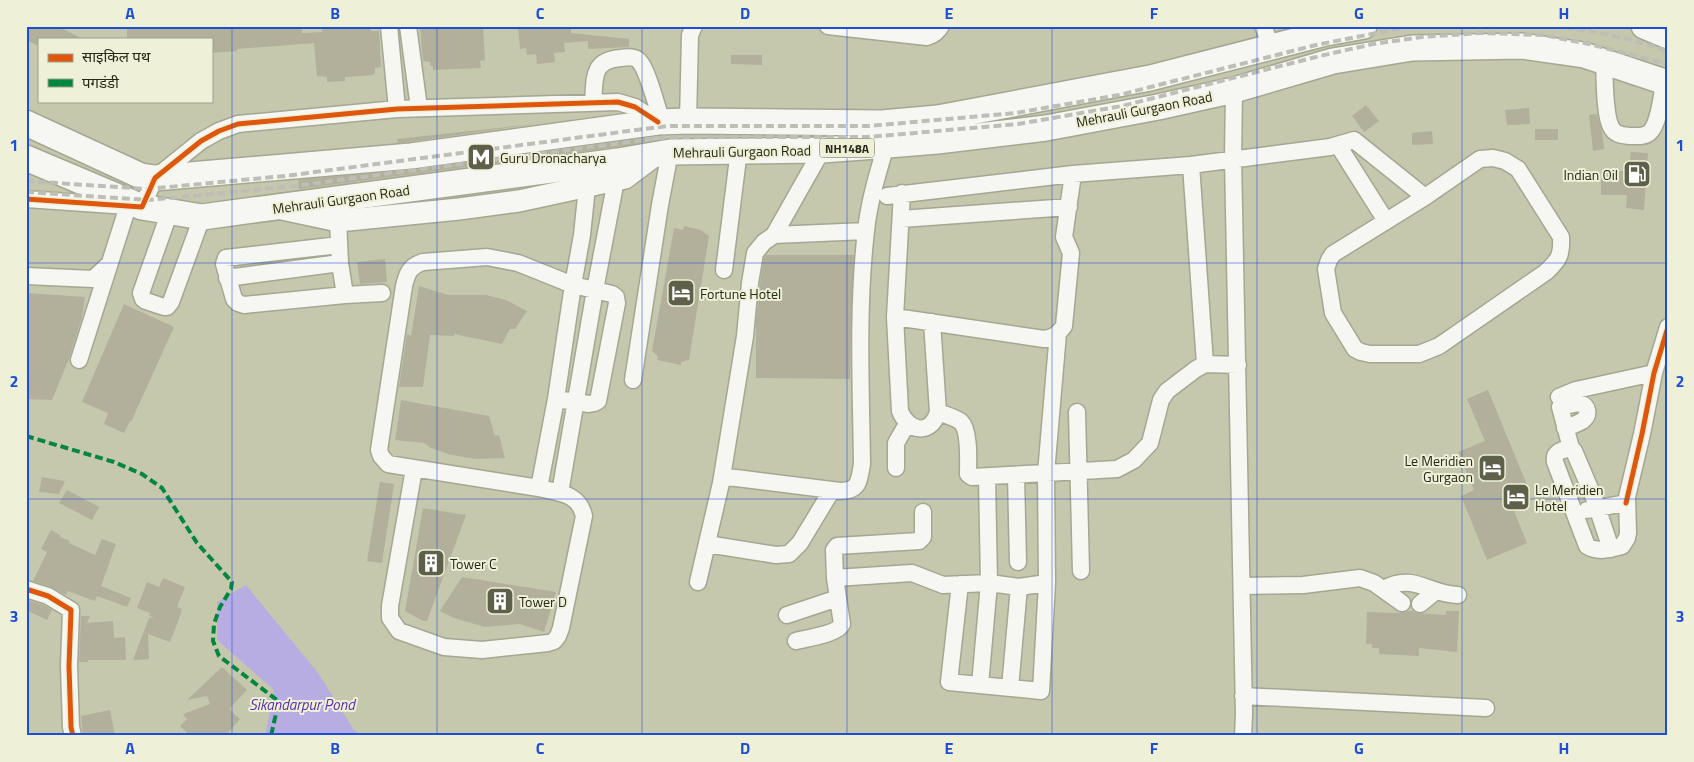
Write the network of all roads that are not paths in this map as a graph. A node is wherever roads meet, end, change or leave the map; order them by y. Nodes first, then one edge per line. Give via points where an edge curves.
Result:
1 (389, 26) edge
2 (408, 26) edge
3 (694, 26) edge
4 (828, 26) edge
5 (941, 26) edge
6 (1364, 26) edge
7 (1644, 26) edge
8 (1668, 36) edge
9 (1267, 37) edge
10 (1604, 62) junction
11 (1150, 78) junction
12 (1666, 83) edge
13 (1234, 90) junction
14 (593, 103) junction
15 (419, 108) junction
16 (1158, 108) junction
17 (396, 109) junction
18 (688, 121) junction
19 (660, 122) junction
20 (28, 129) edge
21 (886, 145) junction
22 (1338, 145) junction
23 (739, 150) junction
24 (822, 150) junction
25 (664, 152) junction
26 (26, 158) edge
27 (1233, 158) junction
28 (1190, 165) junction
29 (1073, 174) junction
30 (155, 178) junction
31 (616, 180) junction
32 (587, 187) junction
33 (1425, 196) junction
34 (26, 199) edge
35 (135, 206) junction
36 (1069, 207) junction
37 (277, 208) junction
38 (170, 212) junction
39 (202, 217) junction
40 (901, 219) junction
41 (338, 221) junction
42 (1386, 221) junction
43 (866, 231) junction
44 (774, 235) junction
45 (339, 245) junction
46 (340, 263) junction
47 (109, 264) junction
48 (724, 270) dead end
49 (26, 276) edge
50 (227, 278) junction
51 (573, 285) junction
52 (596, 290) junction
53 (382, 293) dead end
54 (345, 295) junction
55 (895, 317) junction
56 (932, 322) junction
57 (1668, 327) edge
58 (1058, 334) junction
59 (79, 360) dead end
60 (1205, 364) junction
61 (1238, 365) junction
62 (1654, 373) junction
63 (633, 380) dead end
64 (1559, 397) dead end
65 (556, 399) junction
66 (576, 402) junction
67 (938, 412) junction
68 (1077, 412) dead end
69 (908, 424) junction
70 (1565, 428) dead end
71 (1571, 448) junction
72 (896, 468) dead end
73 (414, 469) junction
74 (1078, 471) junction
75 (1046, 473) junction
76 (988, 476) junction
77 (1016, 476) junction
78 (721, 483) junction
79 (539, 488) junction
80 (832, 490) junction
81 (560, 493) junction
82 (1626, 503) junction
83 (1597, 508) junction
84 (923, 512) dead end
85 (1574, 514) junction
86 (707, 544) junction
87 (1611, 549) junction
88 (1018, 562) dead end
89 (1081, 571) dead end
90 (835, 578) junction
91 (698, 582) dead end
92 (989, 583) junction
93 (1047, 583) junction
94 (960, 584) junction
95 (1242, 586) junction
96 (1019, 587) junction
97 (26, 589) edge
98 (1384, 589) junction
99 (1436, 592) junction
100 (1458, 595) dead end
101 (838, 598) junction
102 (1402, 603) dead end
103 (1420, 604) dead end
104 (787, 614) dead end
105 (796, 641) dead end
106 (980, 685) junction
107 (1010, 688) junction
108 (1243, 696) junction
109 (1486, 708) dead end
110 (73, 736) edge
111 (1243, 736) edge

1 - 17 street
2 - 15 street
3 - 18 street via 690,35
4 - 5 street via 927,37
6 - 9 highway, Mehrauli Gurgaon Road / NH148A via 1326,33
7 - 8 highway
9 - 11 highway, Mehrauli Gurgaon Road / NH148A
10 - 12 highway, Mehrauli Gurgaon Road / NH148A
10 - 12 street via 1608,120 1614,133 1648,134 1657,119
10 - 13 highway, Mehrauli Gurgaon Road / NH148A via 1584,55 1522,46 1412,48 1333,61
11 - 16 highway
11 - 18 highway, Mehrauli Gurgaon Road / NH148A via 938,118 882,123
13 - 16 highway, Mehrauli Gurgaon Road / NH148A
13 - 27 street
14 - 15 street
14 - 19 street via 628,104
14 - 19 street via 597,69 603,62 633,57 639,60 646,73
15 - 17 street
16 - 21 highway, Mehrauli Gurgaon Road / NH148A via 1046,128
17 - 30 street via 238,124 201,142
18 - 19 highway, Mehrauli Gurgaon Road / NH148A
19 - 30 highway, Mehrauli Gurgaon Road / NH148A via 411,156
20 - 30 highway, Mehrauli Gurgaon Road / NH148A via 142,176
21 - 24 highway, Mehrauli Gurgaon Road / NH148A
21 - 43 street
22 - 27 street
22 - 33 street via 1354,140
22 - 42 street
23 - 24 highway, Mehrauli Gurgaon Road / NH148A
23 - 25 highway, Mehrauli Gurgaon Road / NH148A
23 - 48 street
24 - 44 street
25 - 31 main road via 625,178
25 - 37 highway, Mehrauli Gurgaon Road / NH148A
25 - 63 street via 660,205
26 - 35 highway, Mehrauli Gurgaon Road / NH148A
27 - 28 street
27 - 61 street
28 - 29 street
28 - 60 street
29 - 36 street
29 - 40 street via 895,195
30 - 35 street
31 - 32 main road
31 - 52 street
32 - 41 main road via 468,208
32 - 51 street
33 - 42 street
33 - 42 street via 1480,158 1505,161 1518,169 1561,238 1558,262 1439,346 1419,354 1361,352 1355,349 1333,313 1326,269 1333,254
34 - 35 street
35 - 38 highway, Mehrauli Gurgaon Road / NH148A
35 - 47 street
36 - 40 street
36 - 58 street via 1064,237 1071,253 1064,326
37 - 39 highway, Mehrauli Gurgaon Road / NH148A
37 - 41 main road
38 - 39 highway, Mehrauli Gurgaon Road / NH148A
38 - 39 street via 141,293 146,301 164,307 171,302
40 - 55 street
41 - 45 street
43 - 44 street
43 - 80 street via 861,330 862,464 854,488 849,491
44 - 78 street via 756,253
45 - 46 street
45 - 50 street via 226,258
46 - 50 street
46 - 54 street
47 - 49 street via 93,279
47 - 59 street
50 - 54 street via 234,299 244,305
51 - 52 street
51 - 65 street
51 - 73 street via 518,263 488,257 423,262 410,269 404,286 380,456 388,464
52 - 66 street
52 - 66 street via 612,294 617,303 598,401 589,404
53 - 54 street
55 - 56 street
55 - 69 street via 900,411
56 - 58 street via 1044,338
56 - 67 street
57 - 62 street
58 - 75 street
60 - 61 street
60 - 74 street via 1167,391 1161,400 1150,443 1134,460 1117,469
61 - 95 street
62 - 64 street via 1576,390
62 - 82 street
65 - 66 street
65 - 79 street
66 - 81 street
67 - 69 street via 933,423 926,428 914,428
67 - 76 street via 962,423 966,434 968,474 972,477
68 - 74 street
69 - 72 street via 896,443
70 - 71 street
71 - 83 street
71 - 85 street via 1558,453 1555,459
73 - 79 street
73 - 81 street via 390,618 400,630 444,647 482,650 548,643 558,636 584,516 577,500
74 - 75 street
74 - 89 street
75 - 77 street
75 - 93 street
76 - 77 street
76 - 92 street
77 - 88 street
78 - 80 street via 726,477
78 - 86 street
79 - 81 street
80 - 86 street via 800,543 788,554
82 - 83 street
82 - 87 street via 1627,538 1622,546
83 - 85 street
83 - 87 street
84 - 90 street via 923,538 919,542 837,546 834,550
85 - 87 street via 1587,546 1596,550
86 - 91 street
90 - 94 street via 912,573 943,584
90 - 101 street
92 - 94 street
92 - 96 street
92 - 106 street
93 - 96 street
93 - 107 street via 1041,691
94 - 106 street via 949,682
95 - 98 street via 1303,585 1360,578
95 - 108 street
96 - 107 street
97 - 110 street via 48,596 71,610 69,666
98 - 99 street via 1405,582 1418,583
98 - 102 street
99 - 100 street
99 - 103 street
101 - 104 street
101 - 105 street via 841,628
106 - 107 street
108 - 109 street
108 - 111 street

